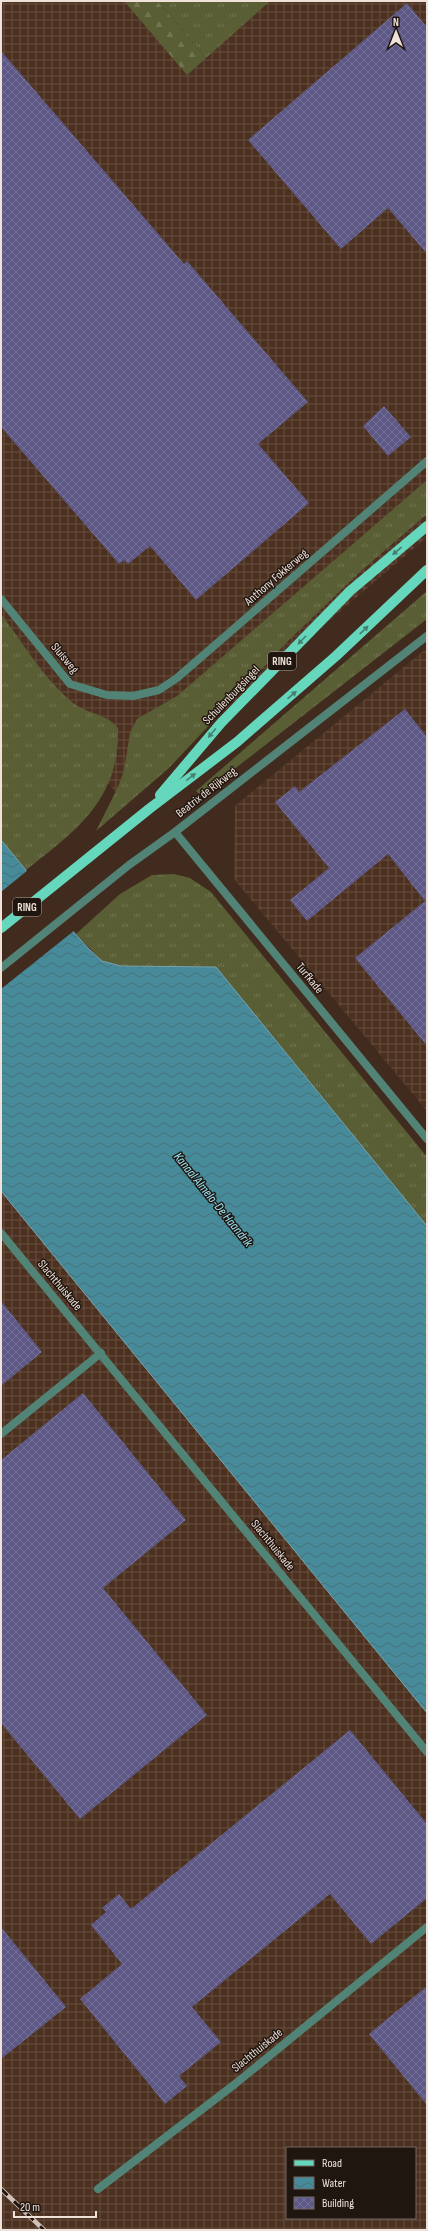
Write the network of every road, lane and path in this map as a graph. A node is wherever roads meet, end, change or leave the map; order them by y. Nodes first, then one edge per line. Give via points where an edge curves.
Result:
1 (427, 461) edge
2 (427, 526) edge
3 (427, 570) edge
4 (1, 599) edge
5 (427, 636) edge
6 (133, 696) joint
7 (148, 809) junction
8 (175, 832) junction
9 (1, 928) edge
10 (1, 968) edge
11 (427, 1139) edge
12 (1, 1233) edge
13 (101, 1353) junction
14 (1, 1434) edge
15 (427, 1752) edge
16 (427, 1928) edge
17 (98, 2188) dead end

1 - 6 street, Anthony Fokkerweg via 177,678 159,690
2 -> 7 main road, Schuilenburgsingel / RING via 328,613 221,723
7 -> 3 main road, Schuilenburgsingel / RING via 237,742 336,656
4 - 6 street, Sluisweg via 70,684 107,695
5 - 8 street, Beatrix de Rijkweg
7 - 9 main road, Schuilenburgsingel / RING
8 - 10 street, Beatrix de Rijkweg via 129,865
8 - 11 street, Turfkade
12 - 13 street, Slachthuiskade
13 - 14 street
13 - 15 street, Slachthuiskade
16 - 17 street, Slachthuiskade via 235,2084

